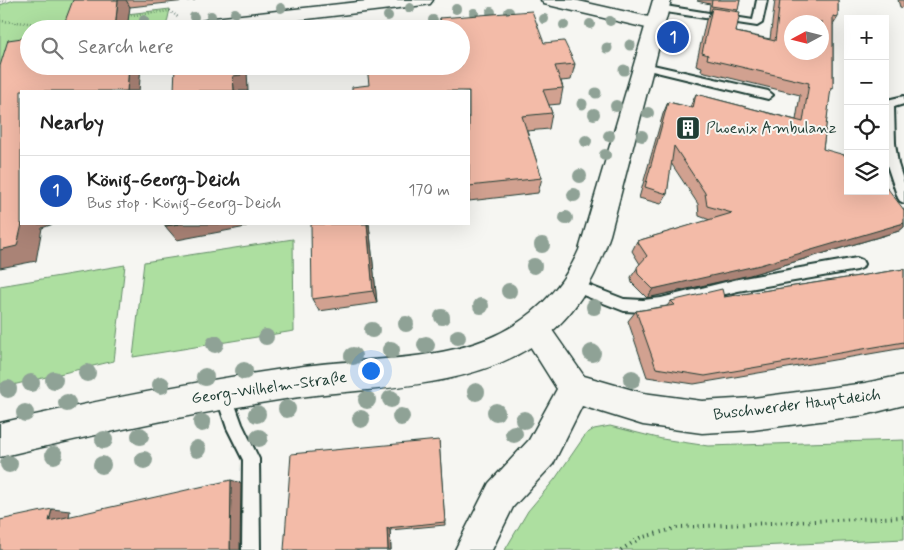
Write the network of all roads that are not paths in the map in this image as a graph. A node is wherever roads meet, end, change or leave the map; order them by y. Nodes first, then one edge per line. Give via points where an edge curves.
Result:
1 (424, 0) edge
2 (550, 0) edge
3 (762, 0) edge
4 (659, 11) edge
5 (276, 20) edge
6 (644, 66) junction
7 (768, 96) dead end
8 (904, 100) edge
9 (904, 198) edge
10 (857, 264) dead end
11 (575, 286) junction
12 (535, 330) junction
13 (574, 388) junction
14 (904, 390) edge
15 (223, 394) junction
16 (865, 399) junction
17 (904, 410) edge
18 (0, 440) edge
19 (251, 550) edge
20 (473, 550) edge

1 - 5 street
2 - 4 street
3 - 4 lane via 757,23
4 - 6 street, Georg-Wilhelm-Straße
6 - 7 lane
6 - 11 street, Georg-Wilhelm-Straße via 605,209
8 - 9 lane via 891,103 889,107 887,141 896,180
10 - 11 lane via 643,306 624,305
11 - 12 street, Georg-Wilhelm-Straße via 560,307
12 - 13 street
12 - 15 street, Georg-Wilhelm-Straße via 482,356 452,365 420,371 319,379
13 - 16 street, Buschwerder Hauptdeich via 643,409 702,417 753,414
13 - 20 street via 541,452 501,495
14 - 16 street, Buschwerder Hauptdeich
15 - 18 street, Georg-Wilhelm-Straße
15 - 19 lane via 234,428 251,459
16 - 17 street

